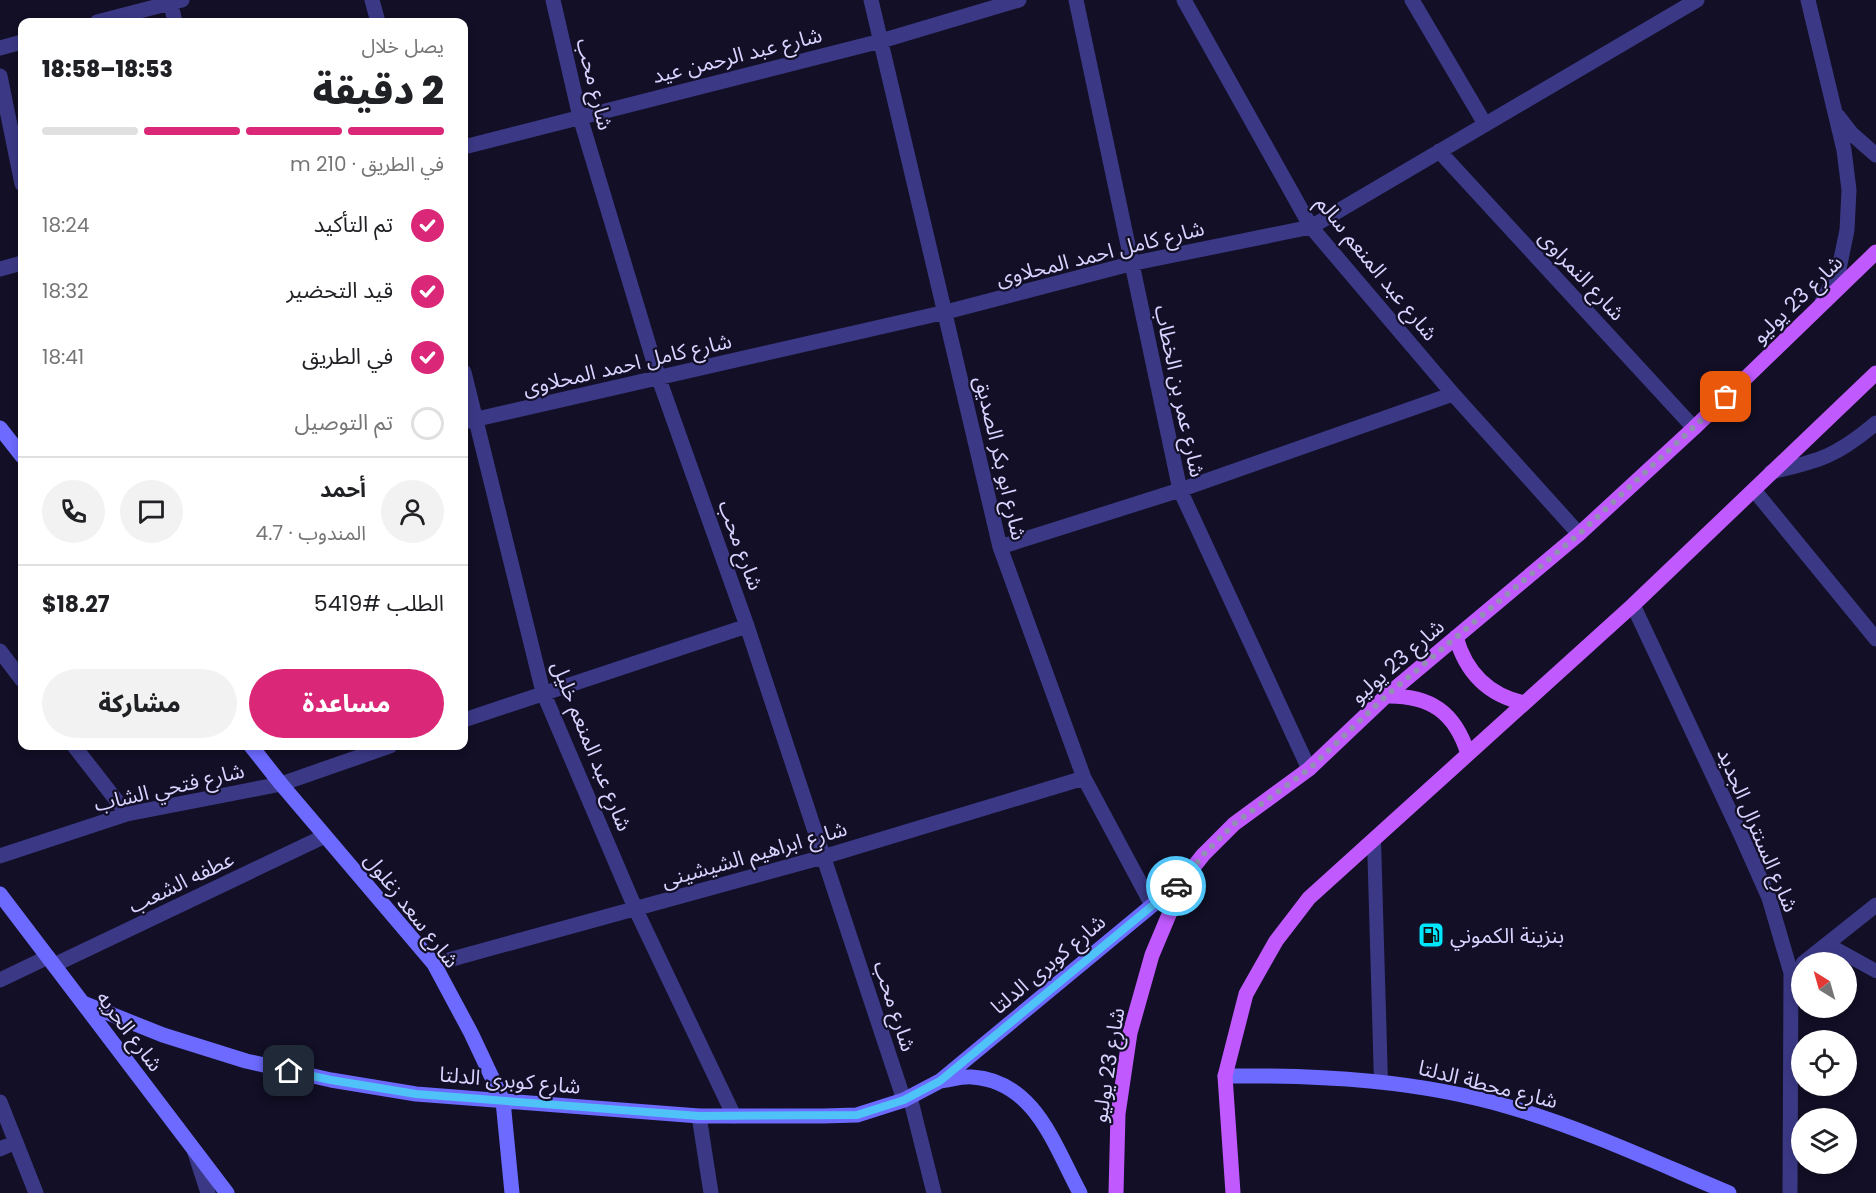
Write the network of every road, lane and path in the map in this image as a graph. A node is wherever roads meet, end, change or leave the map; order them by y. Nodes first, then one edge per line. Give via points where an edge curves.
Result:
1 (372, 0) edge
2 (553, 0) edge
3 (871, 0) edge
4 (1019, 0) edge
5 (1076, 0) edge
6 (1184, 0) edge
7 (1412, 0) edge
8 (1696, 0) edge
9 (1808, 0) edge
10 (174, 1) edge
11 (112, 18) edge
12 (175, 18) edge
13 (377, 18) edge
14 (881, 41) junction
15 (18, 43) edge
16 (0, 48) edge
17 (0, 76) edge
18 (1834, 111) junction
19 (580, 117) junction
20 (1485, 124) junction
21 (468, 146) edge
22 (1439, 151) junction
23 (1876, 154) edge
24 (18, 164) edge
25 (1311, 227) junction
26 (1876, 252) edge
27 (18, 264) edge
28 (1130, 264) junction
29 (0, 269) edge
30 (1821, 305) junction
31 (946, 312) junction
32 (1876, 374) edge
33 (658, 379) junction
34 (1453, 394) junction
35 (469, 421) edge
36 (1876, 423) edge
37 (0, 428) edge
38 (1694, 428) junction
39 (18, 451) edge
40 (1772, 472) junction
41 (1180, 490) junction
42 (1754, 490) junction
43 (1579, 534) junction
44 (1000, 547) junction
45 (1633, 605) junction
46 (747, 626) junction
47 (1456, 637) junction
48 (1876, 639) edge
49 (0, 651) edge
50 (6, 670) edge
51 (543, 692) junction
52 (1386, 696) junction
53 (1524, 704) junction
54 (468, 719) edge
55 (77, 750) edge
56 (254, 750) edge
57 (378, 750) edge
58 (1468, 754) junction
59 (1309, 769) junction
60 (1084, 778) junction
61 (280, 784) junction
62 (127, 814) junction
63 (325, 836) junction
64 (1374, 840) junction
65 (0, 856) edge
66 (824, 856) junction
67 (1184, 879) junction
68 (0, 894) edge
69 (1152, 905) junction
70 (1876, 905) edge
71 (636, 910) junction
72 (1827, 944) junction
73 (1792, 952) edge
74 (1817, 952) edge
75 (51, 961) junction
76 (434, 964) junction
77 (1876, 971) edge
78 (0, 980) edge
79 (83, 1003) junction
80 (1796, 1018) edge
81 (1225, 1076) junction
82 (940, 1081) junction
83 (1382, 1082) junction
84 (907, 1098) junction
85 (503, 1101) junction
86 (0, 1102) edge
87 (699, 1116) junction
88 (734, 1116) junction
89 (16, 1142) junction
90 (193, 1148) junction
91 (0, 1149) edge
92 (36, 1193) edge
93 (208, 1193) edge
94 (227, 1193) edge
95 (512, 1193) edge
96 (711, 1193) edge
97 (933, 1193) edge
98 (1080, 1193) edge
99 (1116, 1193) edge
100 (1233, 1193) edge
101 (1729, 1193) edge
102 (1790, 1193) edge

1 - 13 street
2 - 19 street, شارع محب
3 - 14 street, شارع ابو بكر الصديق
4 - 14 street, شارع عبد الرحمن عيد
5 - 28 street, شارع عمر بن الخطاب
6 - 25 street, شارع عبد المنعم سالم
7 - 20 street
8 - 20 street, شارع كامل احمد المحلاوى
9 - 18 street
10 - 11 street
10 - 12 street
14 - 19 street, شارع عبد الرحمن عيد
14 - 31 street, شارع ابو بكر الصديق
15 - 16 street
17 - 24 street
18 - 23 street via 1852,134
18 - 30 street via 1849,190 1847,230 1839,269
19 - 21 street, شارع عبد الرحمن عيد
19 - 33 street, شارع محب
20 - 22 street, شارع كامل احمد المحلاوى
22 - 25 street, شارع كامل احمد المحلاوى
22 - 38 street, شارع النمراوى
25 - 28 street, شارع كامل احمد المحلاوى
25 - 34 street, شارع عبد المنعم سالم
26 - 30 main road, شارع 23 يوليو
27 - 29 street
28 - 31 street, شارع كامل احمد المحلاوى
28 - 41 street, شارع عمر بن الخطاب
30 - 38 main road, شارع 23 يوليو
31 - 33 street, شارع كامل احمد المحلاوى
31 - 44 street, شارع ابو بكر الصديق
32 - 40 main road
33 - 35 street, شارع كامل احمد المحلاوى
33 - 46 street, شارع محب
34 - 41 street
34 - 43 street, شارع عبد المنعم سالم
35 - 51 street, شارع عبد المنعم خليل
36 - 40 street via 1832,456
37 - 39 street
38 - 43 main road, شارع 23 يوليو
40 - 42 main road
41 - 44 street
41 - 59 street, شارع عمر بن الخطاب
42 - 45 main road
42 - 48 street
43 - 47 main road, شارع 23 يوليو
44 - 60 street, شارع ابو بكر الصديق
45 - 53 main road
45 - 73 street, شارع السنترال الجديد
46 - 51 street
46 - 66 street, شارع محب
47 - 52 main road, شارع 23 يوليو
47 - 53 main road via 1468,668 1479,682 1508,700
49 - 50 street
51 - 54 street
51 - 71 street, شارع عبد المنعم خليل
52 - 58 main road via 1422,700 1439,709 1462,736
52 - 59 main road, شارع 23 يوليو
53 - 58 main road
55 - 62 street
56 - 61 street, شارع سعد زغلول
57 - 61 street, شارع فتحي الشاب
58 - 64 main road
59 - 67 main road, شارع 23 يوليو via 1234,824
60 - 66 street, شارع ابراهيم الشيشينى
60 - 69 street, شارع ابو بكر الصديق
61 - 62 street, شارع فتحي الشاب
61 - 63 street, شارع سعد زغلول
62 - 65 street, شارع فتحي الشاب
63 - 75 street, عطفه الشعب
63 - 76 street, شارع سعد زغلول
64 - 81 main road via 1309,898 1276,941 1246,994
64 - 83 lane
66 - 71 street, شارع ابراهيم الشيشينى
66 - 84 street, شارع محب
67 - 69 street, شارع كوبرى الدلتا
67 - 99 main road, شارع 23 يوليو via 1152,955 1130,1033 1118,1114
68 - 75 street, شارع الحريه
69 - 82 street, شارع كوبرى الدلتا
70 - 72 street
71 - 76 street, شارع ابراهيم الشيشينى
71 - 88 street, شارع عبد المنعم خليل
72 - 74 street
72 - 77 lane
75 - 78 street, عطفه الشعب
75 - 79 street, شارع الحريه
76 - 85 street, شارع سعد زغلول
79 - 85 street, شارع كوبرى الدلتا via 246,1061 416,1094
79 - 90 street, شارع الحريه
80 - 102 street, شارع السنترال الجديد
81 - 83 street, شارع محطة الدلتا via 1297,1075
81 - 100 main road
82 - 84 street, شارع كوبرى الدلتا
82 - 98 street, شارع كوبرى الدلتا via 970,1077 993,1080 1014,1089 1031,1105
83 - 101 street, شارع محطة الدلتا via 1441,1090 1521,1111 1580,1130
84 - 88 street, شارع كوبرى الدلتا via 857,1115
84 - 97 street, شارع محب
85 - 87 street, شارع كوبرى الدلتا
85 - 95 street, شارع سعد زغلول
86 - 89 street
87 - 88 street, شارع كوبرى الدلتا
87 - 96 street
89 - 91 street
89 - 92 street
90 - 93 street
90 - 94 street, شارع الحريه

